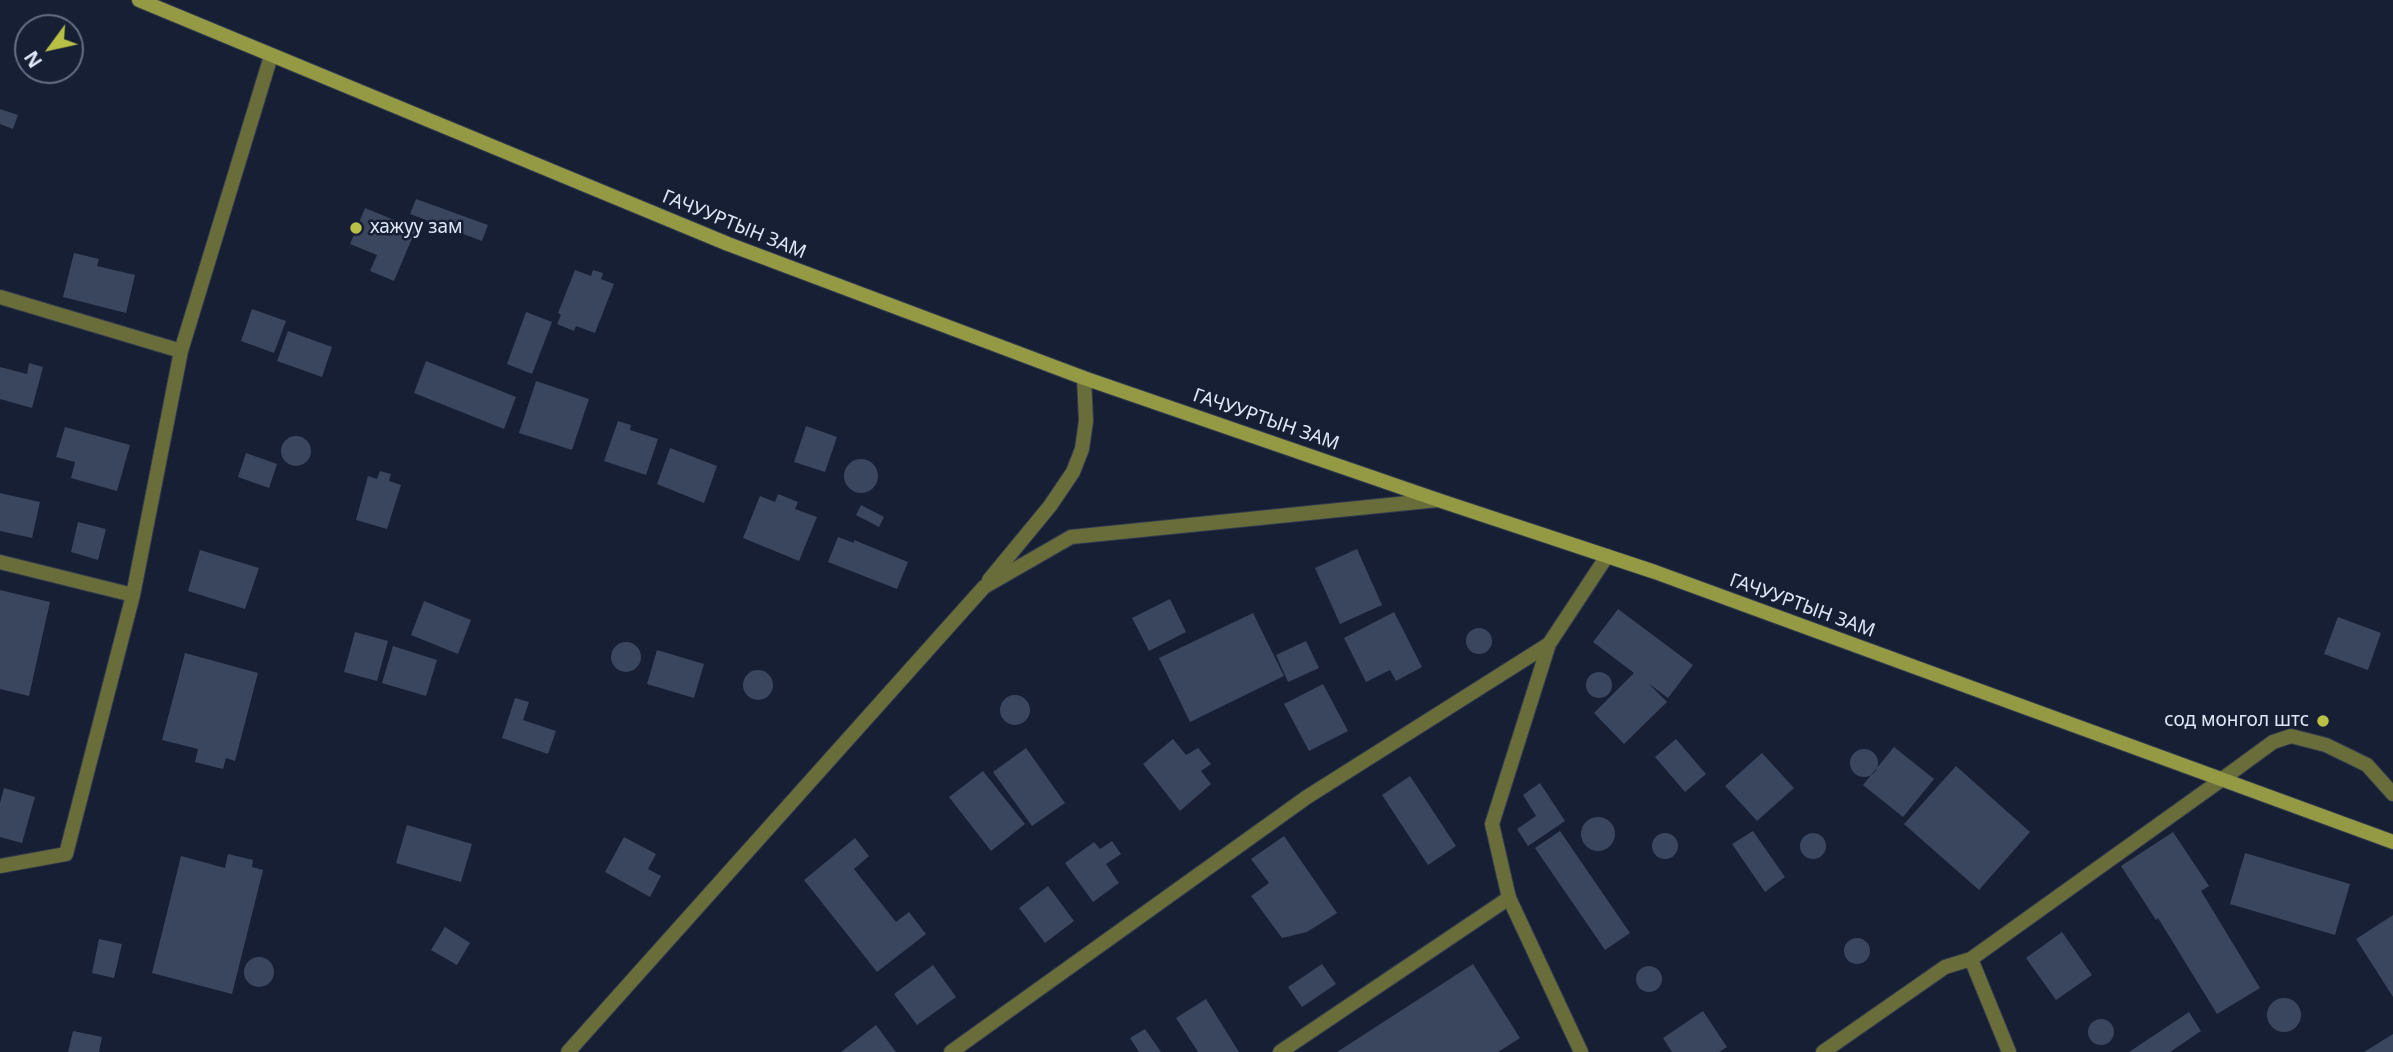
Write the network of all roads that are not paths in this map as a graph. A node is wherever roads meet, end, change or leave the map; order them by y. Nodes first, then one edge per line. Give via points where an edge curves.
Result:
1 (139, 0) edge
2 (271, 56) junction
3 (0, 297) edge
4 (181, 351) junction
5 (1084, 378) junction
6 (1438, 500) junction
7 (1607, 556) junction
8 (0, 562) edge
9 (984, 587) junction
10 (133, 594) junction
11 (1549, 644) junction
12 (2221, 780) junction
13 (2393, 794) edge
14 (2393, 842) edge
15 (0, 866) edge
16 (1509, 898) junction
17 (1971, 960) junction
18 (568, 1052) edge
19 (951, 1052) edge
20 (1280, 1052) edge
21 (1581, 1052) edge
22 (1823, 1052) edge
23 (2009, 1052) edge

1 - 2 main road, ГАЧУУРТЫН ЗАМ
2 - 4 street
2 - 5 main road, ГАЧУУРТЫН ЗАМ via 728,244
3 - 4 street
4 - 10 street
5 - 6 main road, ГАЧУУРТЫН ЗАМ
5 - 9 street via 1086,421 1073,472
6 - 7 main road, ГАЧУУРТЫН ЗАМ
6 - 9 street via 1071,537
7 - 11 street
7 - 12 main road, ГАЧУУРТЫН ЗАМ
8 - 10 street
9 - 18 street
10 - 15 street via 66,854
11 - 16 street via 1492,824
11 - 19 street via 1307,797
12 - 13 street via 2273,741 2291,736 2326,745 2367,765
12 - 14 main road, ГАЧУУРТЫН ЗАМ
12 - 17 street
16 - 20 street
16 - 21 street
17 - 22 street via 1945,967
17 - 23 street

